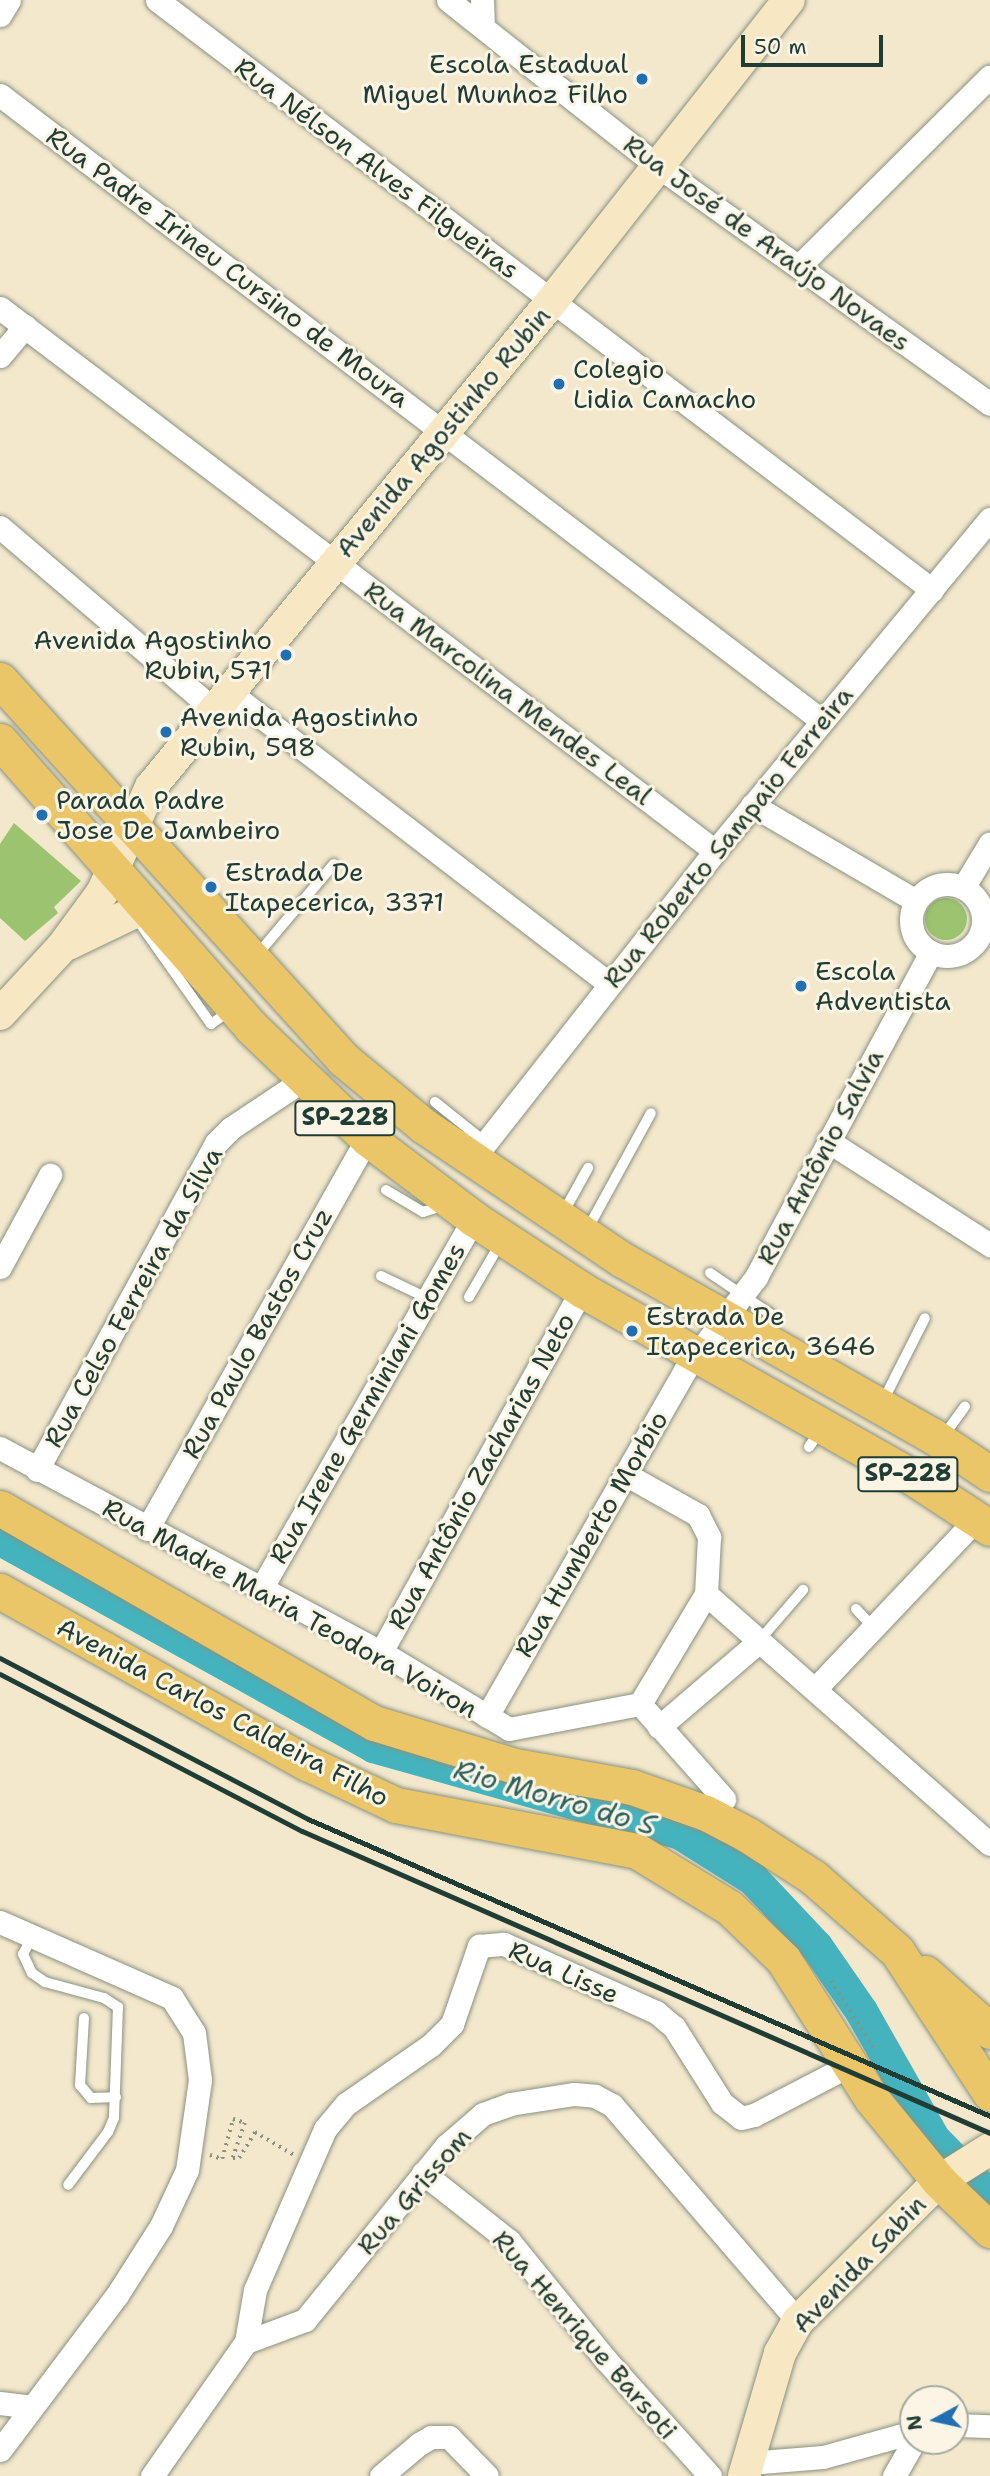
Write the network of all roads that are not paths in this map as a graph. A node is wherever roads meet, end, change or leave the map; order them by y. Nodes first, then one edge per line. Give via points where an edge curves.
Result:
1 (9, 0) edge
2 (157, 0) edge
3 (448, 0) edge
4 (482, 0) edge
5 (789, 0) edge
6 (0, 15) edge
7 (483, 25) junction
8 (990, 76) edge
9 (0, 95) edge
10 (659, 167) junction
11 (799, 266) junction
12 (552, 301) junction
13 (0, 308) edge
14 (25, 326) junction
15 (0, 356) edge
16 (990, 404) edge
17 (444, 430) junction
18 (990, 519) edge
19 (0, 527) edge
20 (335, 562) junction
21 (932, 590) junction
22 (0, 680) edge
23 (221, 701) junction
24 (0, 714) edge
25 (821, 720) junction
26 (0, 741) edge
27 (752, 806) junction
28 (132, 826) junction
29 (990, 843) edge
30 (715, 850) junction
31 (334, 864) dead end
32 (114, 872) junction
33 (964, 888) junction
34 (916, 901) junction
35 (138, 910) junction
36 (983, 943) edge
37 (63, 946) junction
38 (931, 952) junction
39 (253, 959) junction
40 (610, 985) junction
41 (0, 1014) edge
42 (311, 1024) junction
43 (303, 1080) junction
44 (435, 1102) dead end
45 (651, 1113) dead end
46 (367, 1138) junction
47 (828, 1141) junction
48 (479, 1151) junction
49 (588, 1168) dead end
50 (50, 1175) dead end
51 (386, 1190) dead end
52 (462, 1211) junction
53 (572, 1227) junction
54 (503, 1239) junction
55 (990, 1245) edge
56 (0, 1267) edge
57 (710, 1273) dead end
58 (381, 1276) dead end
59 (582, 1290) junction
60 (469, 1297) dead end
61 (427, 1298) junction
62 (733, 1308) junction
63 (772, 1315) dead end
64 (925, 1318) dead end
65 (697, 1353) junction
66 (965, 1406) dead end
67 (880, 1407) junction
68 (940, 1440) junction
69 (0, 1448) edge
70 (37, 1470) junction
71 (625, 1474) junction
72 (990, 1474) edge
73 (0, 1486) edge
74 (0, 1508) edge
75 (983, 1523) edge
76 (147, 1529) junction
77 (262, 1587) junction
78 (803, 1590) dead end
79 (0, 1591) edge
80 (706, 1594) junction
81 (856, 1609) dead end
82 (874, 1627) junction
83 (758, 1642) junction
84 (381, 1652) junction
85 (285, 1667) junction
86 (815, 1689) junction
87 (640, 1704) junction
88 (487, 1716) junction
89 (659, 1727) junction
90 (724, 1799) dead end
91 (990, 1844) edge
92 (0, 1922) edge
93 (31, 1939) junction
94 (897, 1951) junction
95 (84, 2018) dead end
96 (990, 2032) edge
97 (850, 2065) junction
98 (990, 2093) edge
99 (116, 2097) junction
100 (985, 2152) edge
101 (423, 2173) junction
102 (946, 2177) junction
103 (68, 2185) dead end
104 (990, 2230) edge
105 (798, 2321) junction
106 (246, 2342) junction
107 (0, 2403) edge
108 (31, 2407) junction
109 (969, 2425) edge
110 (990, 2426) edge
111 (899, 2436) edge
112 (0, 2450) edge
113 (906, 2455) edge
114 (746, 2470) edge
115 (152, 2476) edge
116 (381, 2476) edge
117 (487, 2476) edge
118 (710, 2476) edge
119 (894, 2476) edge

1 - 6 street
2 - 12 street, Rua Nélson Alves Filgueiras
3 - 7 street, Rua José de Araújo Novaes
4 - 7 street
5 - 10 main road, Avenida Agostinho Rubin
7 - 10 street, Rua José de Araújo Novaes
8 - 11 street
9 - 17 street, Rua Padre Irineu Cursino de Moura
10 - 11 street, Rua José de Araújo Novaes
10 - 12 main road, Avenida Agostinho Rubin
11 - 16 street, Rua José de Araújo Novaes
12 - 17 main road, Avenida Agostinho Rubin
12 - 21 street, Rua Nélson Alves Filgueiras
13 - 14 street, Rua Marcolina Mendes Leal
14 - 15 street
14 - 20 street, Rua Marcolina Mendes Leal
17 - 20 main road, Avenida Agostinho Rubin
17 - 25 street, Rua Padre Irineu Cursino de Moura
18 - 21 street, Rua Roberto Sampaio Ferreira
19 - 23 street
20 - 23 main road, Avenida Agostinho Rubin
20 - 30 street, Rua Marcolina Mendes Leal
21 - 25 street, Rua Roberto Sampaio Ferreira
22 - 28 main road, SP-228
23 - 28 main road, Avenida Agostinho Rubin via 151,787
23 - 40 street
24 - 28 main road via 82,807
25 - 27 street, Rua Roberto Sampaio Ferreira
26 - 32 main road, SP-228
27 - 30 street, Rua Roberto Sampaio Ferreira
27 - 34 street
28 - 32 main road, Avenida Agostinho Rubin
28 - 39 main road, SP-228
29 - 33 street
30 - 40 street, Rua Roberto Sampaio Ferreira
31 - 39 lane
32 - 35 main road, SP-228
32 - 37 main road, Avenida Agostinho Rubin
32 - 42 main road via 151,887 241,978
33 - 34 street via 937,885
33 - 36 street via 980,907
34 - 38 street via 912,925 918,941
35 - 37 main road
35 - 43 main road, SP-228
36 - 38 street via 956,954
37 - 41 main road
38 - 47 street, Rua Antônio Salvia
39 - 42 main road, SP-228
40 - 48 street, Rua Roberto Sampaio Ferreira
42 - 48 main road, SP-228 via 343,1059
43 - 46 main road, SP-228 via 322,1116
43 - 70 street, Rua Celso Ferreira da Silva via 216,1143
44 - 48 lane
45 - 53 lane
46 - 52 main road, SP-228
46 - 76 street, Rua Paulo Bastos Cruz
47 - 55 street
47 - 62 street, Rua Antônio Salvia
48 - 53 main road, SP-228
49 - 53 lane
50 - 56 street
51 - 52 lane via 423,1212
52 - 54 main road, SP-228
52 - 61 street, Rua Irene Germiniani Gomes
53 - 62 main road, SP-228
54 - 59 main road, SP-228
54 - 60 lane
57 - 62 lane
58 - 61 lane
59 - 65 main road, SP-228
59 - 84 street, Rua Antônio Zacharias Neto
61 - 77 street, Rua Irene Germiniani Gomes
62 - 63 lane
62 - 65 street, Rua Antônio Salvia
62 - 67 main road, SP-228
64 - 67 lane
65 - 71 street, Rua Humberto Morbio
65 - 75 main road, SP-228 via 816,1436
66 - 68 lane
67 - 68 main road, SP-228
68 - 72 main road, SP-228
69 - 70 street, Rua Madre Maria Teodora Voiron
70 - 76 street, Rua Madre Maria Teodora Voiron
71 - 80 street via 707,1524
71 - 88 street, Rua Humberto Morbio
73 - 85 main road via 211,1611
74 - 85 main road
75 - 82 street
76 - 77 street, Rua Madre Maria Teodora Voiron
77 - 84 street, Rua Madre Maria Teodora Voiron
78 - 83 lane
79 - 97 main road, Avenida Carlos Caldeira Filho via 307,1763 396,1805 637,1851 756,1929 810,1998
80 - 83 street
80 - 87 street
81 - 82 lane
82 - 86 street
83 - 86 street
83 - 89 street
84 - 88 street, Rua Madre Maria Teodora Voiron
85 - 94 main road via 355,1714 416,1738 515,1766 632,1787 706,1813 813,1877
86 - 91 street
87 - 88 street, Rua Madre Maria Teodora Voiron via 513,1730
87 - 89 street
89 - 90 street
92 - 93 street
93 - 99 lane via 23,1954 32,1973 45,1982 103,1998 118,2007
93 - 108 street via 158,1988 172,1998 194,2032 199,2107 176,2196 142,2261
94 - 96 main road via 964,2004
94 - 98 main road
95 - 99 lane via 80,2085 84,2096
97 - 102 main road, Avenida Carlos Caldeira Filho
97 - 106 street, Rua Lisse via 754,2116 741,2118 722,2103 674,2027 656,2012 504,1944 487,1943 475,1951 452,2024 431,2045 334,2115 255,2290
99 - 103 lane via 108,2132
100 - 102 main road, Avenida Sabin
101 - 105 street, Rua Grissom via 483,2114 538,2099 595,2096 612,2105 641,2136
101 - 106 street, Rua Grissom via 305,2320
101 - 118 street, Rua Henrique Barsoti via 509,2241 606,2360
102 - 104 main road, Avenida Carlos Caldeira Filho
102 - 105 main road, Avenida Sabin
105 - 114 main road, Avenida Sabin via 780,2353
106 - 115 street
107 - 108 street
108 - 112 street
109 - 110 street
111 - 114 street via 812,2459
113 - 119 street
116 - 117 street via 419,2444 449,2437

